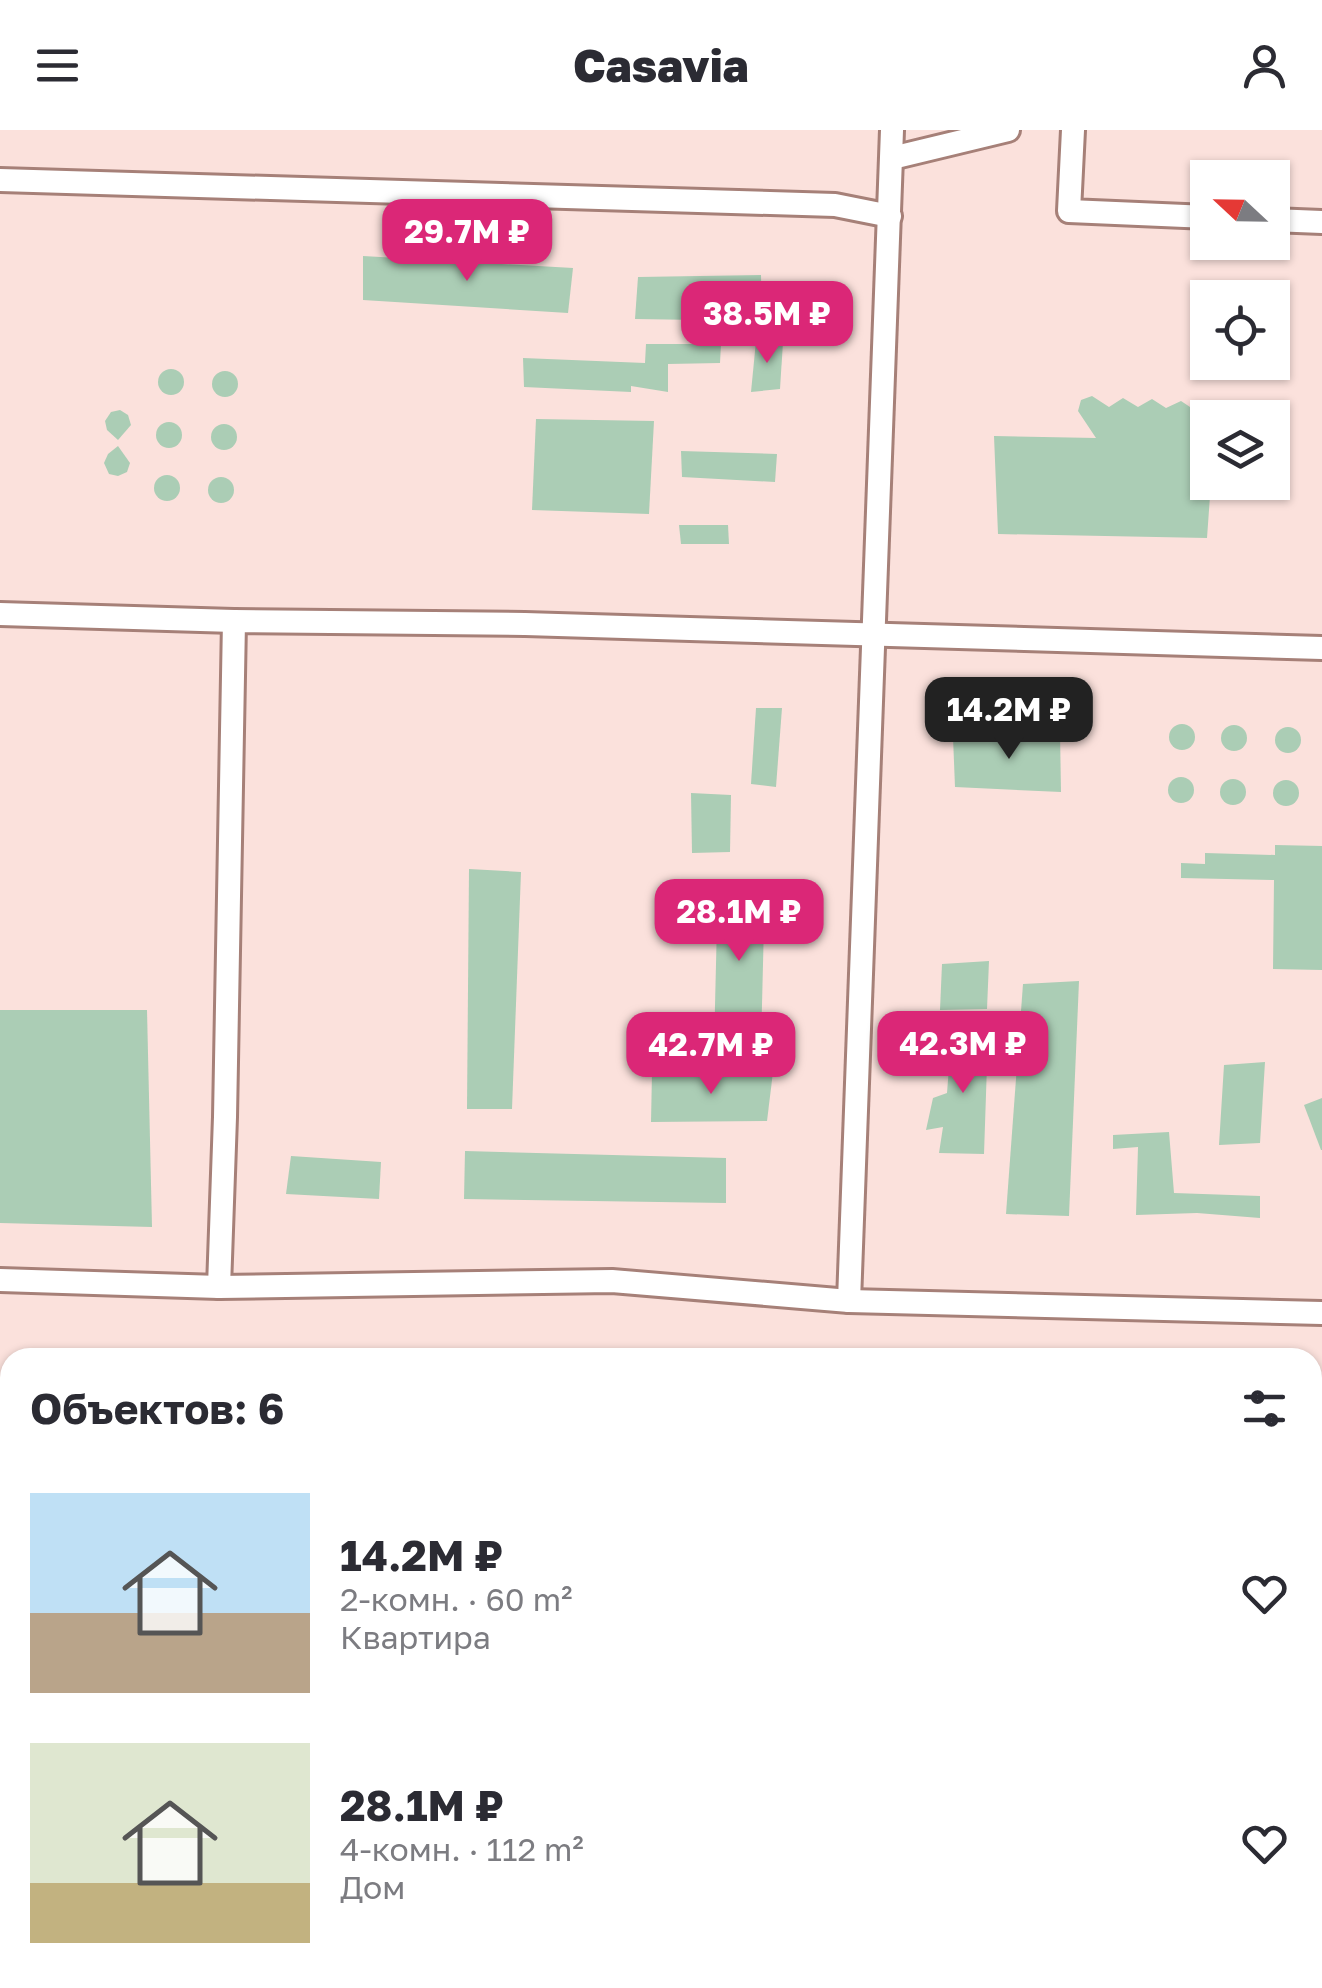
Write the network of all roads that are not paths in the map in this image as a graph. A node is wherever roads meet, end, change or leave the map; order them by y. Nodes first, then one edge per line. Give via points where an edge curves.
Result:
1 (892, 130) edge
2 (1008, 130) edge
3 (1073, 130) edge
4 (892, 158) junction
5 (0, 180) edge
6 (890, 216) junction
7 (1190, 216) edge
8 (1290, 221) edge
9 (1322, 222) edge
10 (0, 614) edge
11 (234, 620) junction
12 (876, 635) junction
13 (1322, 648) edge
14 (0, 1280) edge
15 (219, 1287) junction
16 (849, 1301) junction
17 (1322, 1313) edge

1 - 4 street
2 - 4 street
3 - 7 street via 1069,211
4 - 6 street
5 - 6 street via 836,205
6 - 12 street
8 - 9 street
10 - 11 street
11 - 12 street
11 - 15 street
12 - 13 street
12 - 16 street
14 - 15 street
15 - 16 street via 612,1281
16 - 17 street

